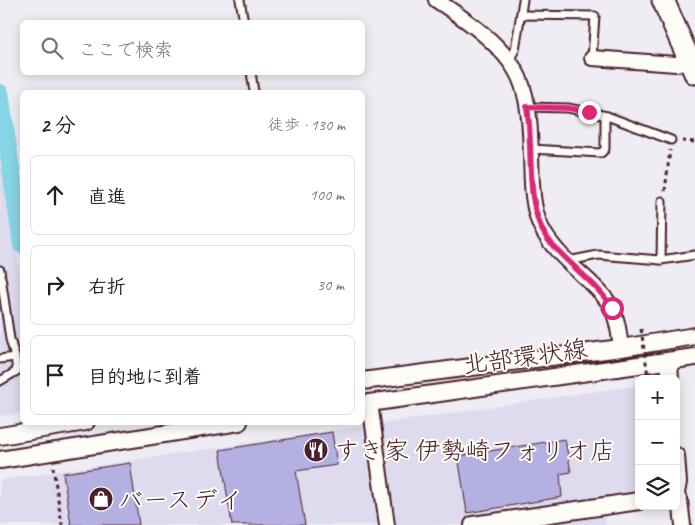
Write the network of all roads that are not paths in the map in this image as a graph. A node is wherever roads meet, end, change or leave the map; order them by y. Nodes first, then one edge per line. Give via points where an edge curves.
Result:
1 (240, 0) edge
2 (436, 0) edge
3 (523, 0) edge
4 (663, 0) edge
5 (521, 15) junction
6 (244, 20) edge
7 (592, 58) joint
8 (509, 60) junction
9 (693, 68) edge
10 (251, 75) edge
11 (254, 90) edge
12 (527, 107) junction
13 (606, 116) junction
14 (671, 140) road end
15 (531, 149) junction
16 (662, 201) road end
17 (695, 255) edge
18 (661, 260) junction
19 (568, 261) junction
20 (0, 270) edge
21 (695, 336) edge
22 (621, 348) junction
23 (15, 357) junction
24 (695, 357) edge
25 (0, 359) edge
26 (669, 361) junction
27 (670, 375) edge
28 (0, 381) edge
29 (365, 381) edge
30 (366, 403) edge
31 (68, 425) edge
32 (220, 425) edge
33 (0, 436) edge
34 (0, 460) edge
35 (680, 500) edge
36 (635, 502) edge
37 (387, 525) edge
38 (473, 525) edge
39 (683, 525) edge

1 - 6 lane
2 - 8 street via 479,32
3 - 5 lane
4 - 9 main road
5 - 7 lane via 594,16
5 - 8 lane via 515,50
7 - 9 street
8 - 12 street via 521,83
10 - 11 lane
12 - 13 lane via 568,108
12 - 15 street
13 - 14 lane
13 - 15 lane via 605,149 601,153
15 - 19 street via 532,192 537,216 546,237
16 - 18 lane
17 - 18 lane
18 - 19 lane via 598,255
19 - 22 street via 609,303
20 - 23 lane
21 - 22 street, 北部環状線
22 - 29 street, 北部環状線
23 - 25 lane
23 - 28 lane via 17,371
24 - 26 street, 北部環状線
26 - 27 street
26 - 30 street, 北部環状線
30 - 37 street
31 - 33 street
32 - 34 street
35 - 39 street
36 - 38 street

